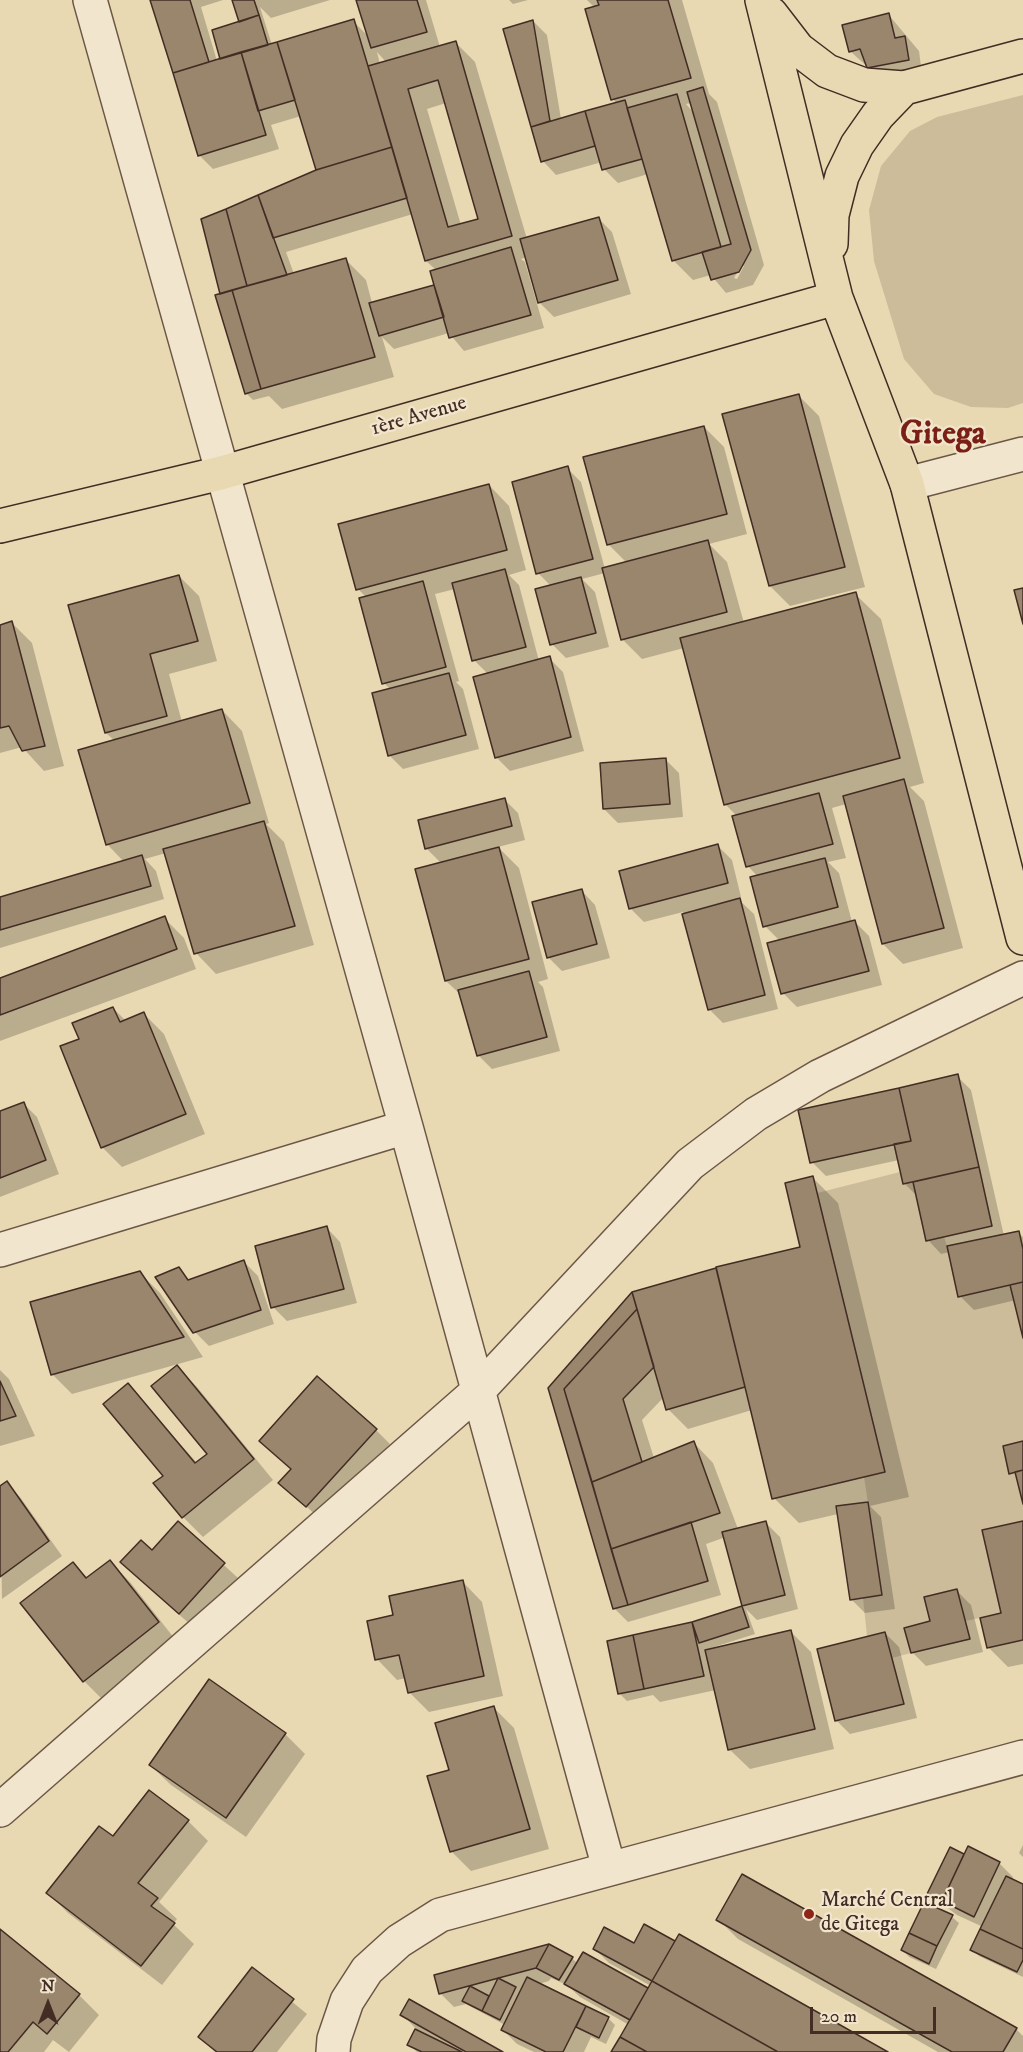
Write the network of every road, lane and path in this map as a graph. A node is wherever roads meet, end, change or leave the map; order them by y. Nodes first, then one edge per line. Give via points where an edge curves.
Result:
1 (90, 0) edge
2 (764, 0) edge
3 (1023, 56) edge
4 (904, 88) junction
5 (833, 283) junction
6 (1023, 454) edge
7 (221, 473) junction
8 (907, 484) junction
9 (0, 526) edge
10 (1023, 938) edge
11 (1023, 978) edge
12 (406, 1127) junction
13 (0, 1251) edge
14 (477, 1392) junction
15 (1023, 1757) edge
16 (0, 1810) edge
17 (609, 1868) junction
18 (333, 2052) edge

1 - 7 street
2 - 4 main road via 774,22 827,71 864,85
2 - 5 main road
3 - 4 main road
4 - 5 main road via 878,115 842,176 832,215
5 - 7 main road, 1ère Avenue
5 - 8 main road
6 - 8 street
7 - 9 main road, 1ère Avenue
7 - 12 street
8 - 10 main road
11 - 14 street via 820,1076 756,1114 690,1164
12 - 13 street
12 - 14 street
14 - 16 street
14 - 17 street
15 - 17 street
17 - 18 street via 440,1915 399,1941 367,1970 347,2001

